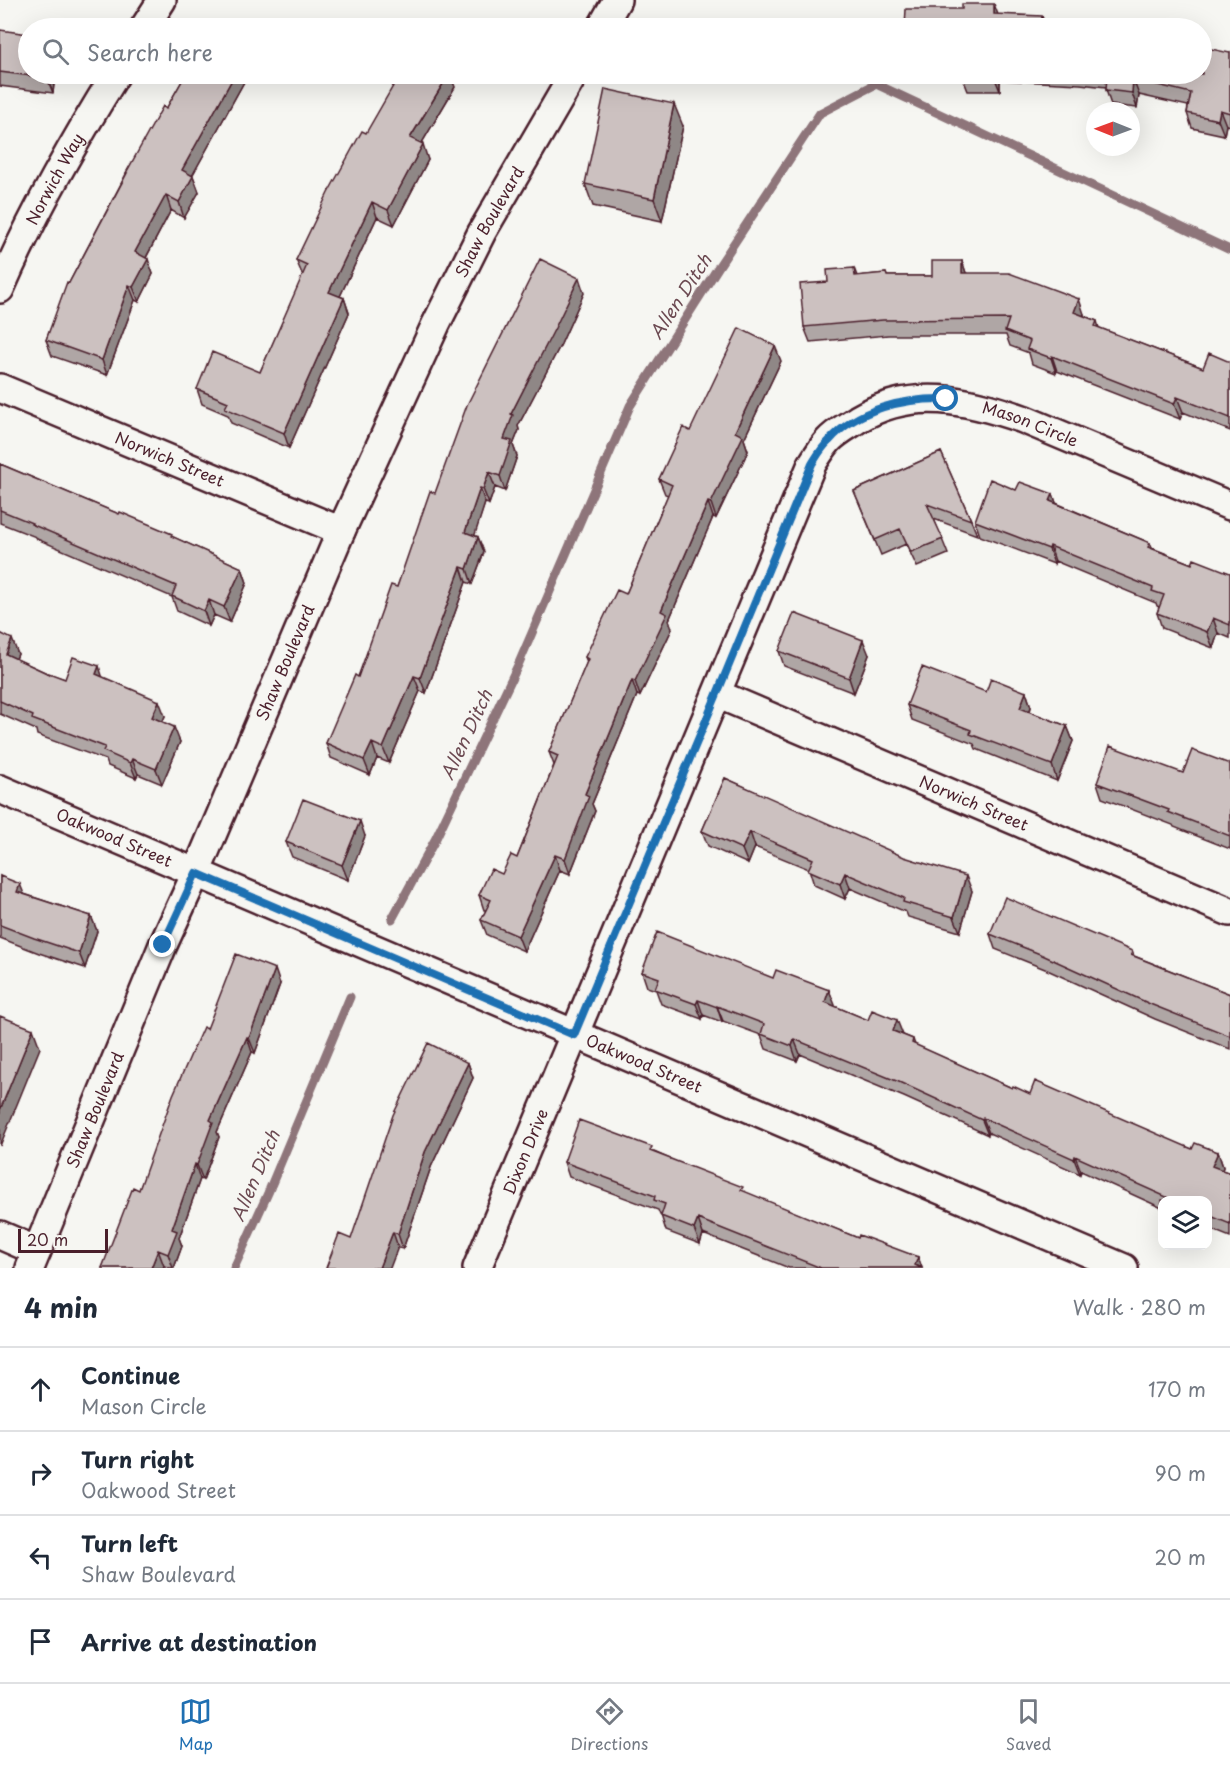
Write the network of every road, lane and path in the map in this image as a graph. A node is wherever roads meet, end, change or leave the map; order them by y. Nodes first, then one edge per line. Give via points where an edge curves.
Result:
1 (162, 0) edge
2 (617, 0) edge
3 (150, 18) edge
4 (607, 18) edge
5 (110, 84) edge
6 (568, 84) edge
7 (0, 289) edge
8 (0, 388) edge
9 (1230, 506) edge
10 (341, 531) junction
11 (717, 694) junction
12 (0, 789) edge
13 (196, 873) junction
14 (1230, 912) edge
15 (574, 1035) junction
16 (0, 1235) edge
17 (33, 1260) edge
18 (477, 1268) edge
19 (1124, 1268) edge

1 - 3 street
2 - 4 street
5 - 7 street, Norwich Way via 23,235
6 - 10 street, Shaw Boulevard via 482,232
8 - 10 street, Norwich Street
9 - 11 street, Mason Circle via 992,408 922,398 871,411 829,440 812,464
10 - 13 street, Shaw Boulevard
11 - 14 street, Norwich Street
11 - 15 street, Mason Circle
12 - 13 street, Oakwood Street
13 - 15 street, Oakwood Street
13 - 17 street, Shaw Boulevard
15 - 18 street, Dixon Drive
15 - 19 street, Oakwood Street
16 - 17 street

